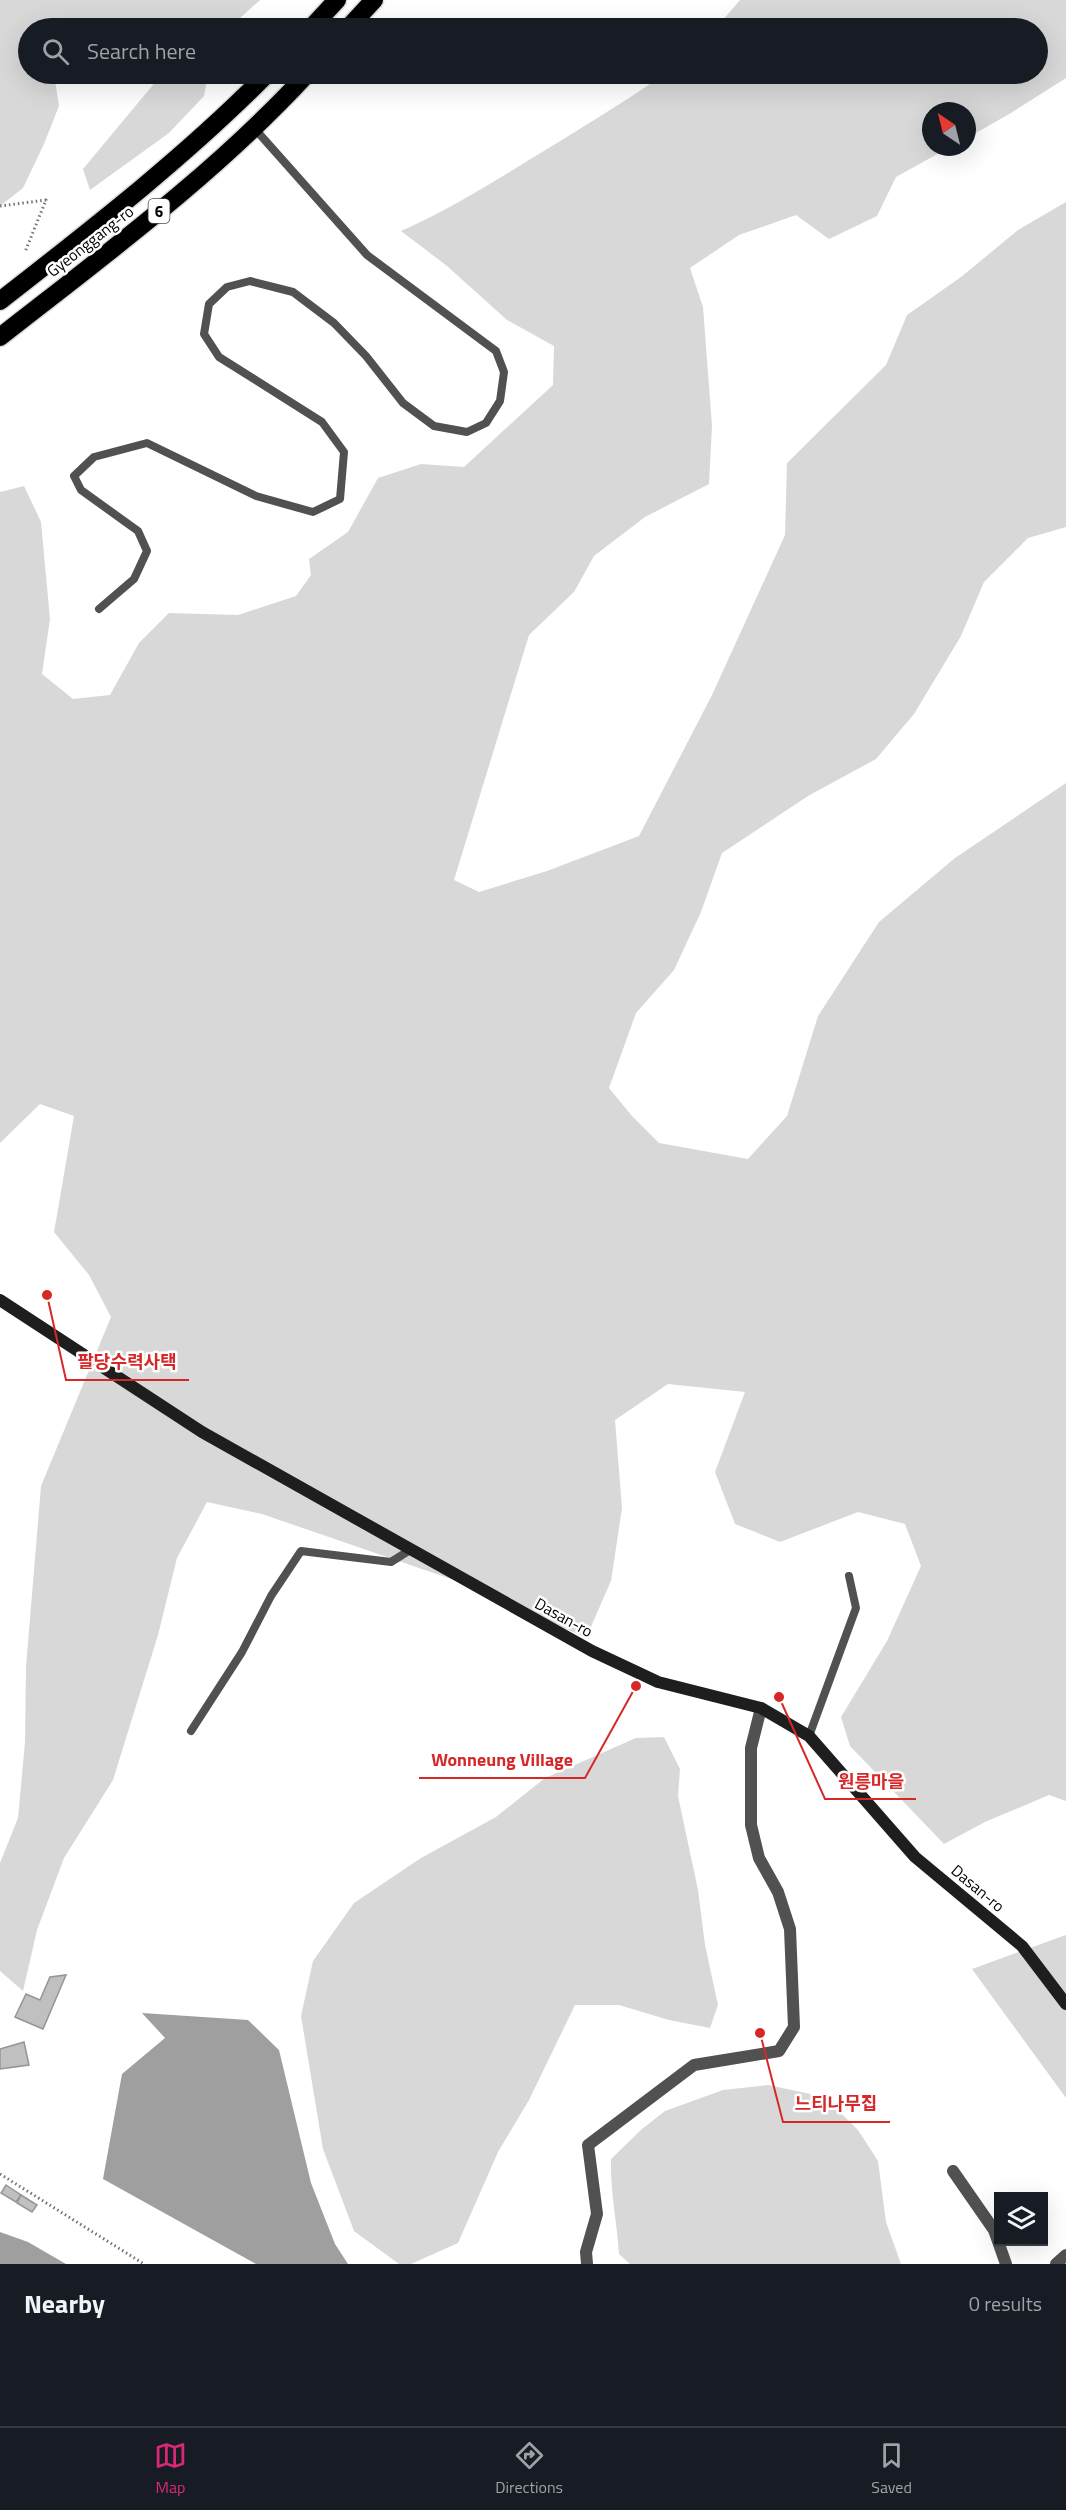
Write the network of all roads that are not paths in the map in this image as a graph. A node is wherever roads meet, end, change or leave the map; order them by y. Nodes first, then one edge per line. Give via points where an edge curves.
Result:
1 (337, 0) edge
2 (374, 0) edge
3 (320, 18) edge
4 (357, 18) edge
5 (257, 84) edge
6 (298, 84) edge
7 (255, 129) junction
8 (0, 301) edge
9 (0, 337) edge
10 (99, 609) dead end
11 (0, 1300) edge
12 (410, 1550) junction
13 (849, 1576) dead end
14 (761, 1708) junction
15 (191, 1731) dead end
16 (809, 1736) junction
17 (1066, 2004) edge
18 (953, 2171) dead end
19 (1066, 2255) edge
20 (587, 2264) edge
21 (1006, 2264) edge
22 (1056, 2264) edge

1 - 3 highway
2 - 4 highway
5 - 8 highway, Gyeonggang-ro / 6 via 155,177
6 - 7 highway, Gyeonggang-ro / 6
7 - 9 highway, Gyeonggang-ro / 6 via 134,233
7 - 10 lane via 367,255 496,351 504,372 500,402 486,423 468,432 434,426 403,403 334,323 293,292 250,281 227,286 209,304 204,334 219,357 322,422 344,452 340,499 313,512 256,496 147,443 94,456 74,476 81,490 138,531 147,551 134,579
11 - 12 street, Dasan-ro via 202,1432
12 - 14 street, Dasan-ro via 592,1652 658,1682
12 - 15 lane via 391,1562 301,1551
13 - 16 lane via 856,1608
14 - 16 street, Dasan-ro
14 - 20 street via 751,1748 751,1825 759,1858 778,1892 790,1929 794,2027 779,2051 694,2065 588,2145 597,2214 586,2252
16 - 17 street, Dasan-ro via 915,1857 1022,1946
18 - 21 street via 994,2230
19 - 22 street

